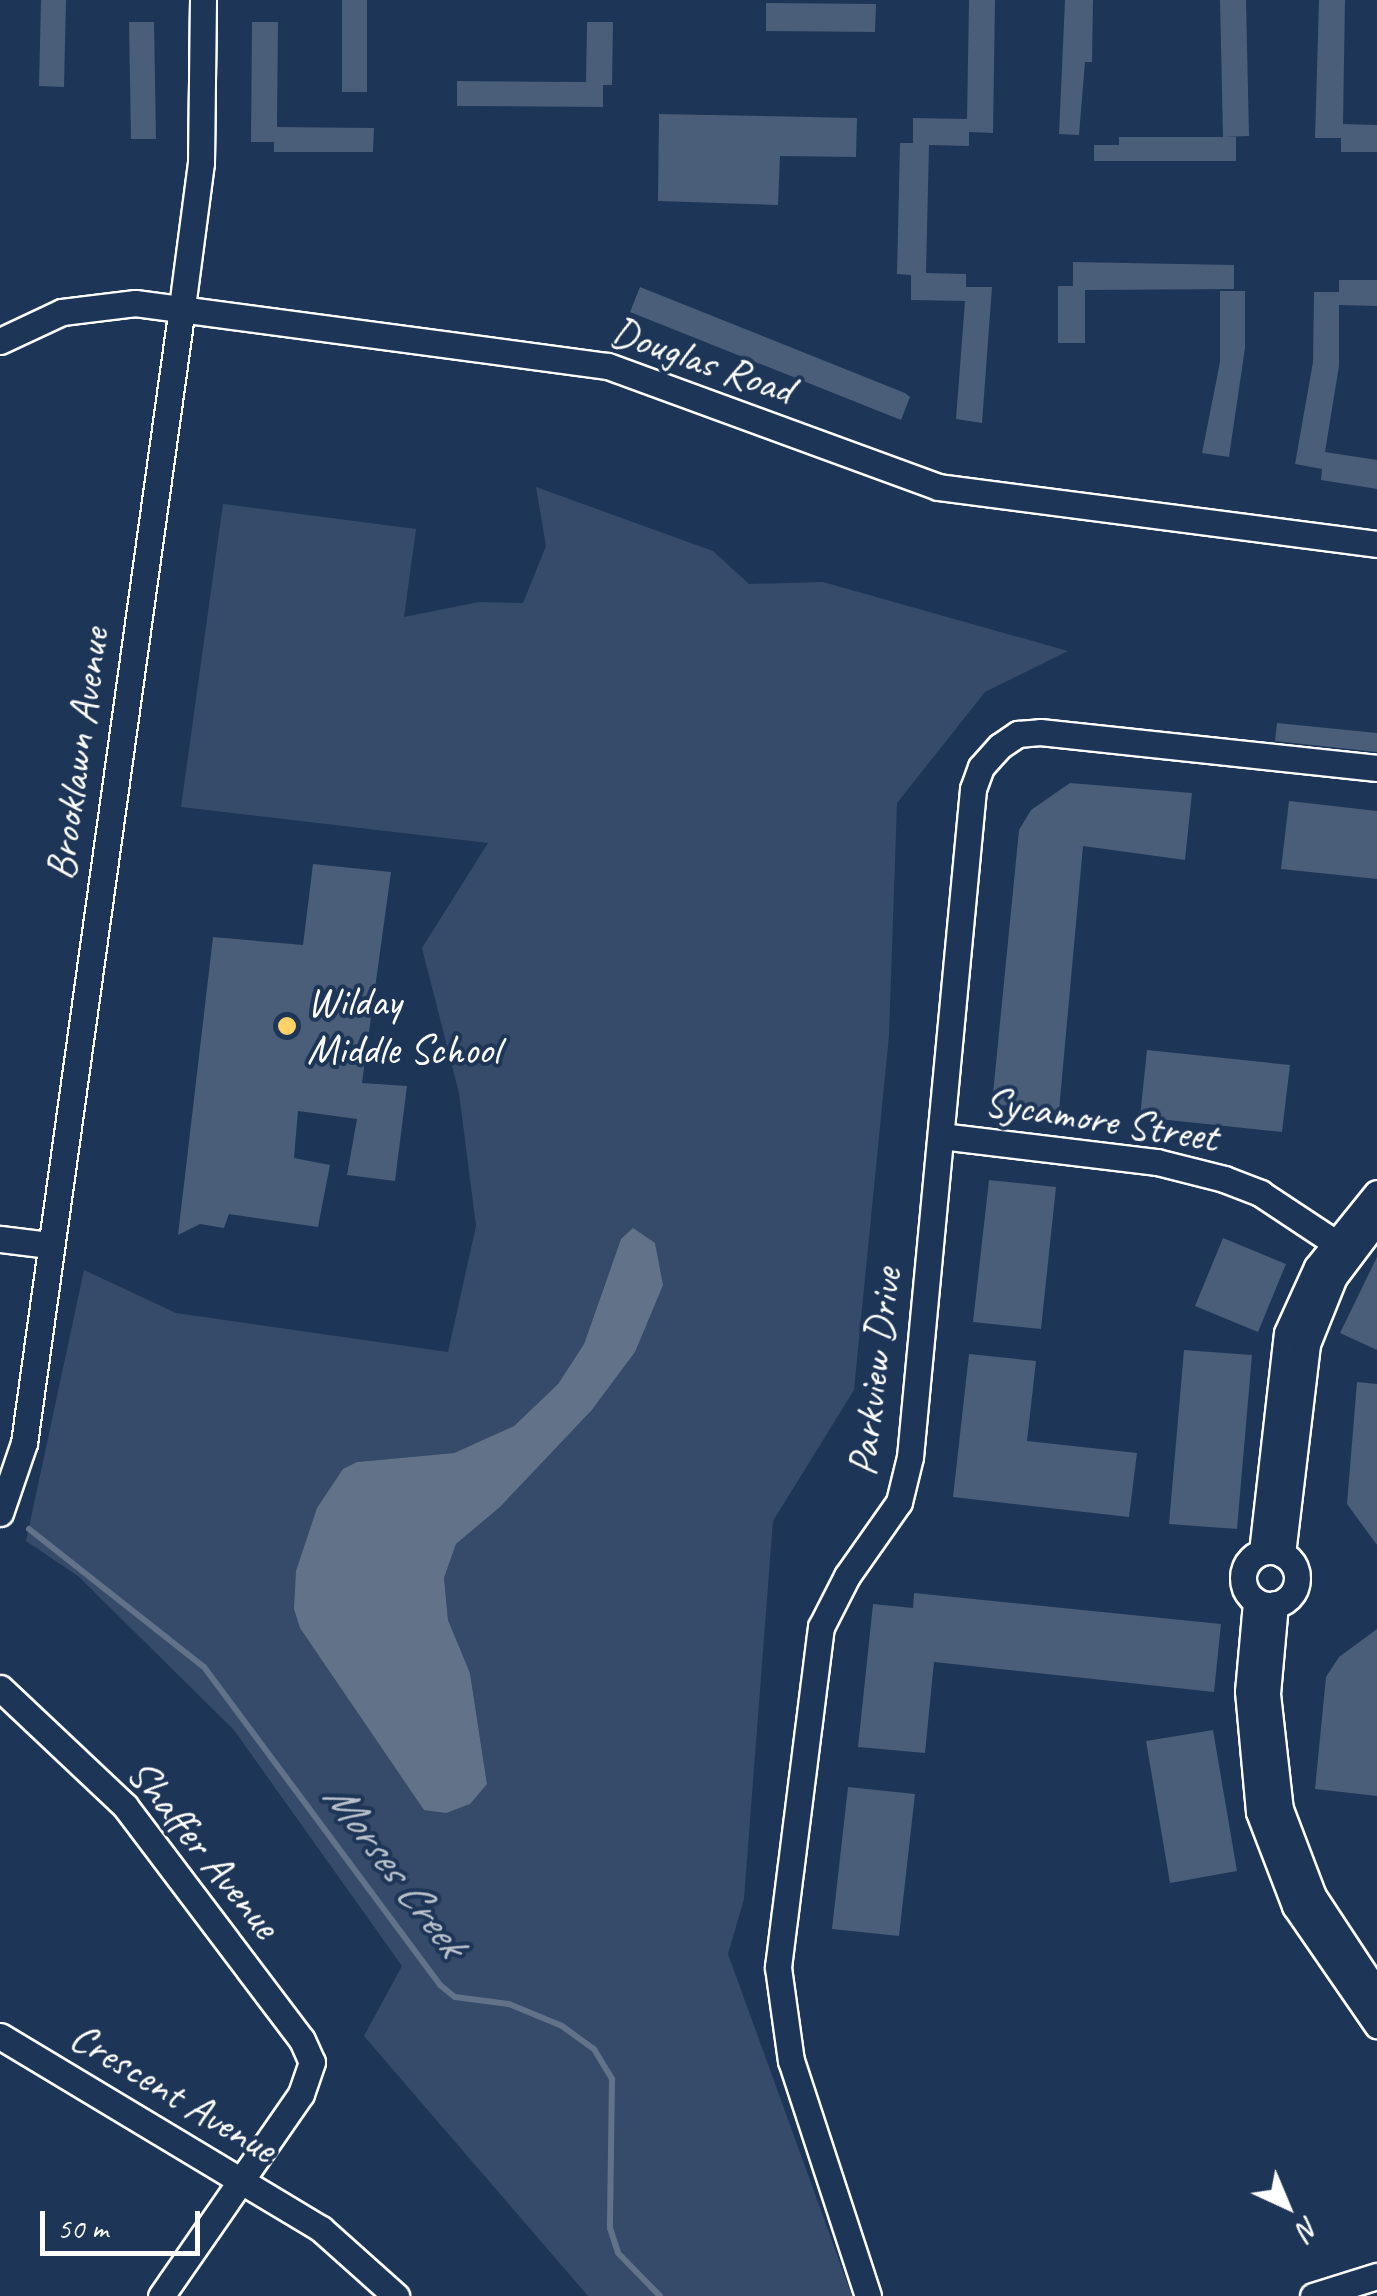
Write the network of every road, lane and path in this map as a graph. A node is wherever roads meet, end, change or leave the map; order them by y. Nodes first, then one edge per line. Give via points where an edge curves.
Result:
1 (203, 0) edge
2 (182, 307) junction
3 (0, 341) edge
4 (1377, 544) edge
5 (1377, 768) edge
6 (941, 1136) junction
7 (1377, 1193) edge
8 (1377, 1220) edge
9 (0, 1239) edge
10 (49, 1245) junction
11 (1341, 1246) junction
12 (0, 1513) edge
13 (1272, 1553) junction
14 (1266, 1603) junction
15 (0, 1688) edge
16 (1377, 1993) edge
17 (1377, 2025) edge
18 (0, 2036) edge
19 (243, 2182) junction
20 (1377, 2276) edge
21 (161, 2296) edge
22 (396, 2296) edge
23 (868, 2296) edge
24 (1313, 2296) edge

1 - 2 street, Brooklawn Avenue via 201,163
2 - 3 street, Douglas Road via 89,306 37,321
2 - 4 street, Douglas Road via 608,366 971,494
2 - 10 street, Brooklawn Avenue
5 - 6 street, Parkview Drive via 1018,734 981,767 973,790
6 - 11 street, Sycamore Street via 1194,1170 1260,1194
6 - 23 street, Parkview Drive via 910,1457 899,1502 847,1576 822,1627 778,1968 791,2061
7 - 11 street
8 - 11 street
9 - 10 street
10 - 12 street, Brooklawn Avenue via 20,1470
11 - 13 street via 1300,1297 1287,1333
13 - 14 street via 1296,1581 1290,1596
13 - 14 street via 1243,1570 1244,1588
14 - 16 street via 1267,1694 1280,1809 1313,1896
14 - 17 street via 1248,1691 1259,1812 1295,1906
15 - 19 street, Shaffer Avenue via 125,1806 302,2040 312,2062 306,2079
18 - 19 street, Crescent Avenue
19 - 21 street
19 - 22 street, Crescent Avenue via 321,2228
20 - 24 street

